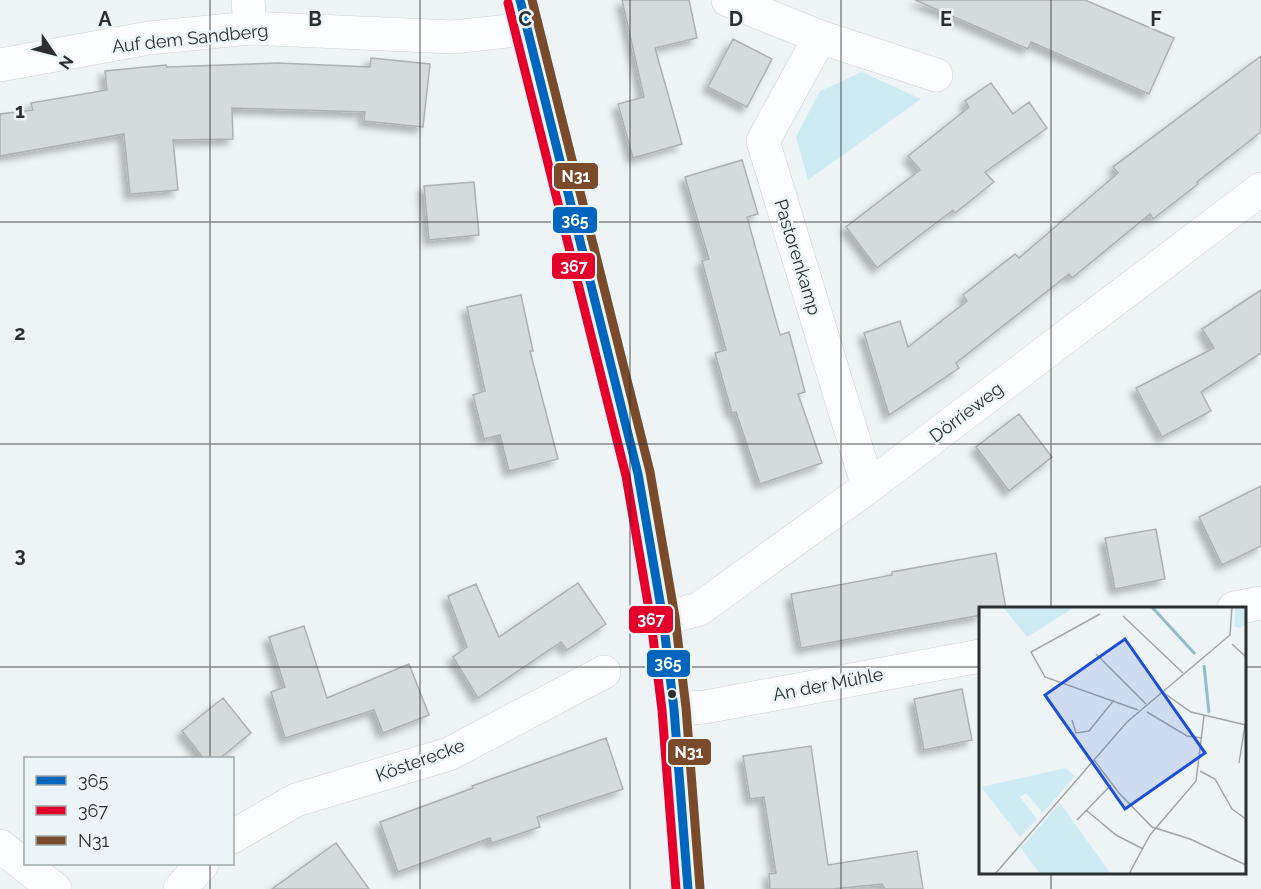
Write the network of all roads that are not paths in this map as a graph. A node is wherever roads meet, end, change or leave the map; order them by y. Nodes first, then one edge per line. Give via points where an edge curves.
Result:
1 (729, 0) edge
2 (249, 14) edge
3 (523, 14) edge
4 (820, 37) junction
5 (0, 65) edge
6 (936, 75) dead end
7 (1261, 189) edge
8 (868, 487) junction
9 (1261, 603) edge
10 (1243, 607) edge
11 (663, 619) junction
12 (979, 656) edge
13 (604, 672) dead end
14 (674, 709) junction
15 (234, 836) edge
16 (0, 846) edge
17 (24, 865) edge
18 (24, 865) edge
19 (201, 865) edge
20 (55, 889) edge
21 (180, 889) edge
22 (688, 889) edge

1 - 4 street
2 - 3 street, Auf dem Sandberg via 453,37
2 - 5 street, Auf dem Sandberg via 149,38
3 - 11 street via 638,474
4 - 6 street
4 - 8 street, Pastorenkamp via 764,141
7 - 8 street, Dörrieweg
8 - 11 street, Dörrieweg via 699,609
9 - 10 street
11 - 14 street
12 - 14 street, An der Mühle via 705,707
13 - 15 street, Kösterecke via 449,754 297,800
14 - 22 street
16 - 18 street
17 - 20 street
19 - 21 street

